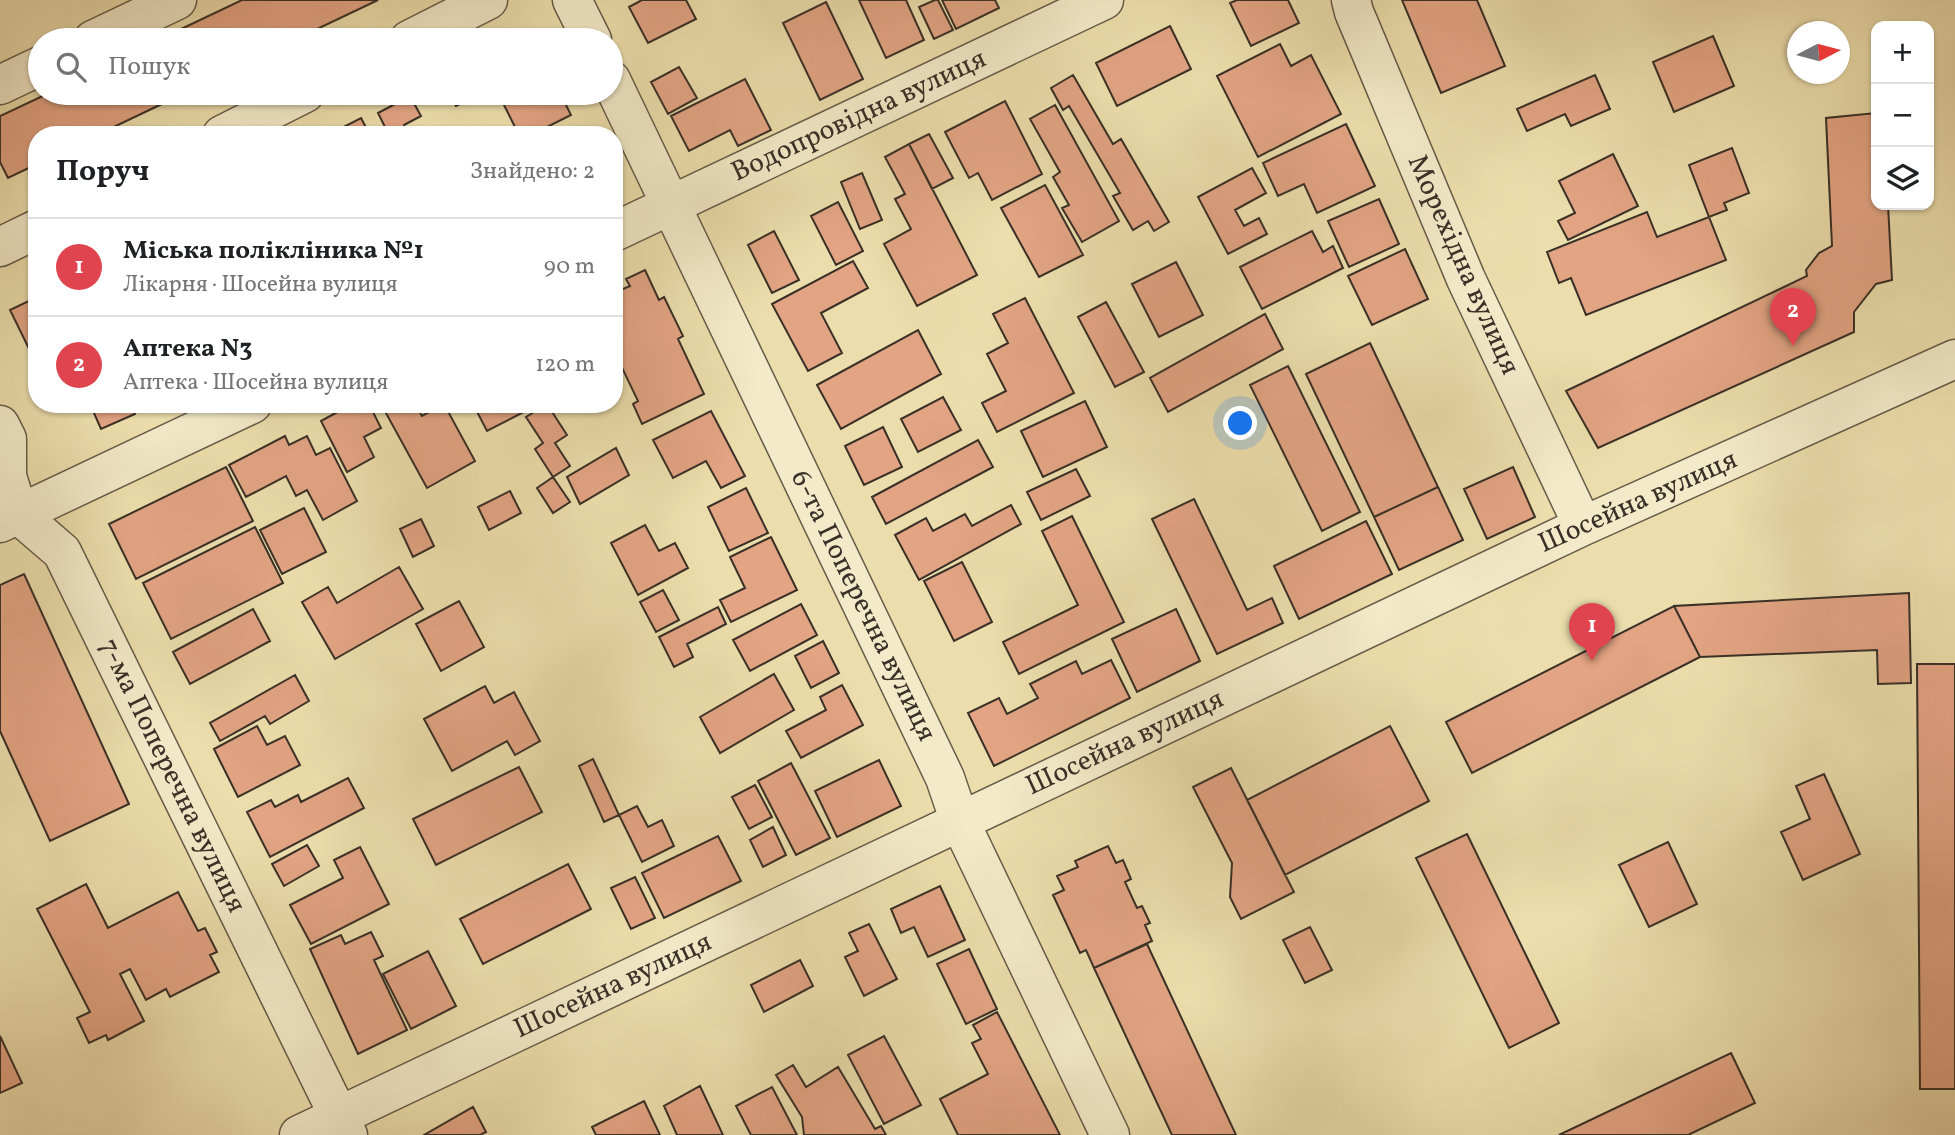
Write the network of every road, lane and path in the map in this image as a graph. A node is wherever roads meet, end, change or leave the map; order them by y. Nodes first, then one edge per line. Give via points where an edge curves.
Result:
1 (177, 0) edge
2 (488, 0) edge
3 (572, 0) edge
4 (1104, 0) edge
5 (1351, 0) edge
6 (118, 28) edge
7 (433, 28) edge
8 (586, 28) edge
9 (28, 72) edge
10 (0, 85) edge
11 (281, 105) edge
12 (623, 105) edge
13 (240, 126) edge
14 (671, 205) junction
15 (623, 228) edge
16 (28, 233) edge
17 (0, 247) edge
18 (1955, 359) edge
19 (233, 413) edge
20 (0, 425) edge
21 (10, 519) edge
22 (1583, 526) junction
23 (960, 822) junction
24 (344, 1125) edge
25 (299, 1135) edge
26 (1110, 1135) edge

1 - 6 street
2 - 7 street
3 - 8 street
4 - 14 street, Водопровідна вулиця
5 - 22 street, Морехідна вулиця via 1466,279
9 - 10 street
11 - 13 street
12 - 14 street, 6-та Поперечна вулиця
14 - 15 street, Водопровідна вулиця
14 - 23 street, 6-та Поперечна вулиця via 946,778
16 - 17 street
18 - 22 street, Шосейна вулиця
19 - 21 street
20 - 21 street via 7,439
21 - 24 street, 7-ма Поперечна вулиця via 62,552
22 - 23 street, Шосейна вулиця
23 - 24 street, Шосейна вулиця
23 - 26 street, 6-та Поперечна вулиця
24 - 25 street, Шосейна вулиця

